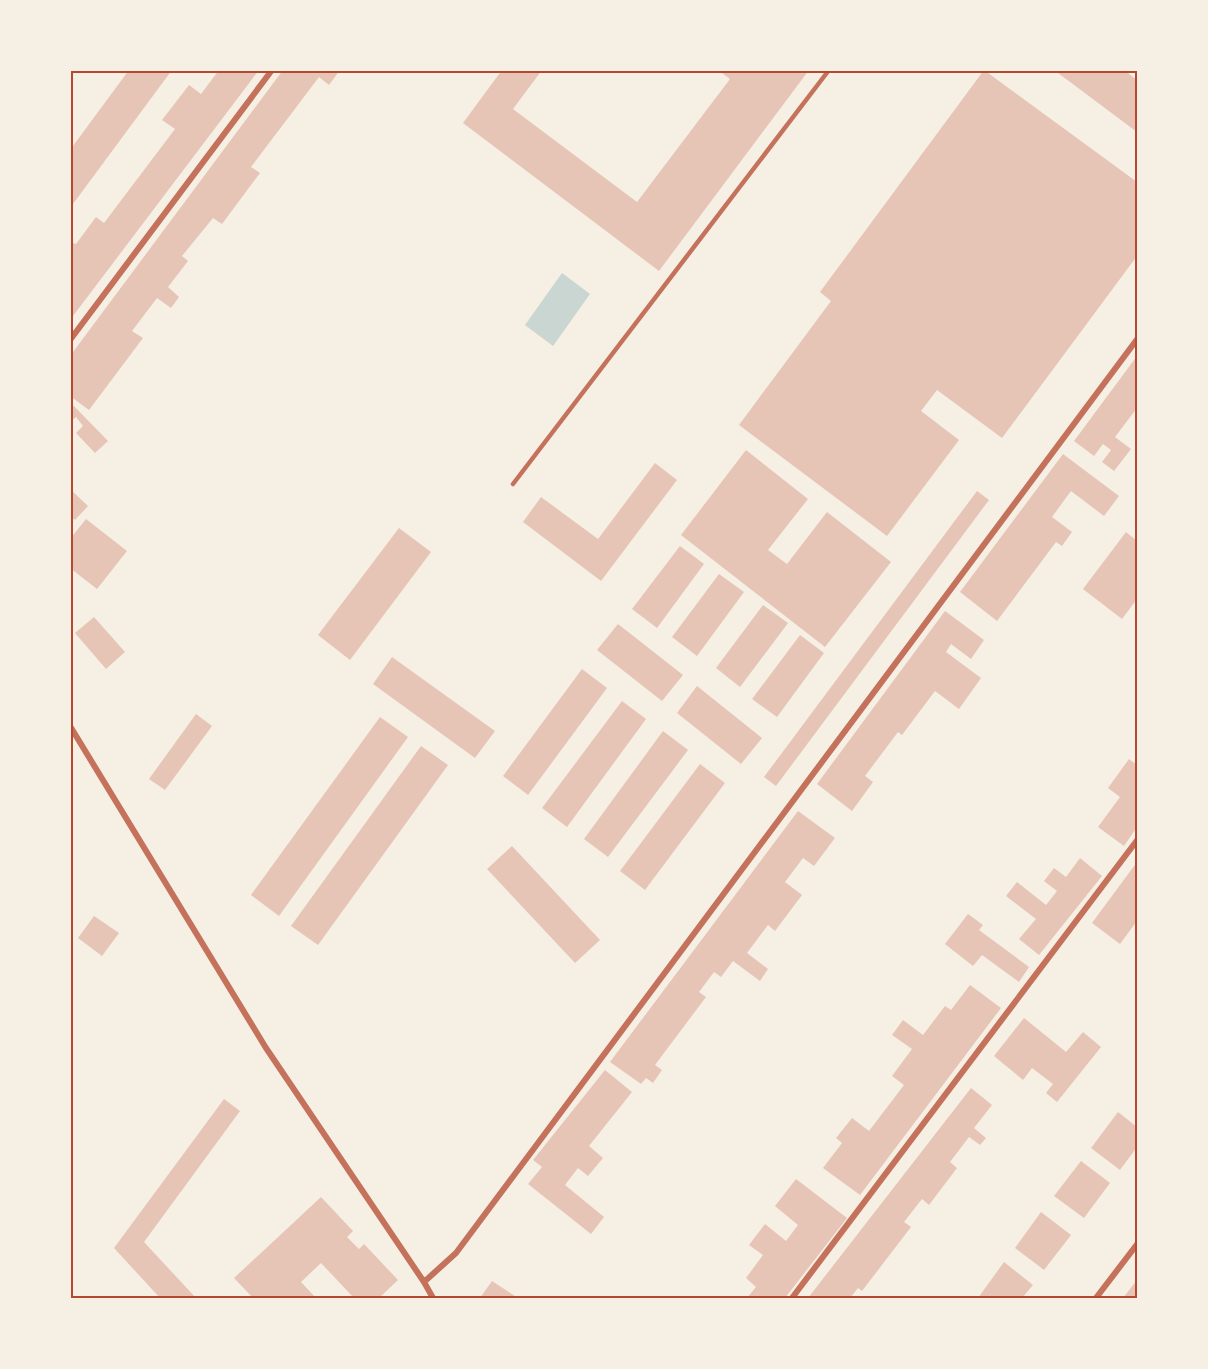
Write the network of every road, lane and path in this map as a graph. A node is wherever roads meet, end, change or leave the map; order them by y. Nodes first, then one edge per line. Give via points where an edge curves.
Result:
1 (272, 70) edge
2 (829, 70) edge
3 (1137, 338) edge
4 (70, 340) edge
5 (513, 484) dead end
6 (70, 726) edge
7 (1137, 839) edge
8 (1137, 1243) edge
9 (424, 1282) junction
10 (432, 1299) edge
11 (792, 1299) edge
12 (1096, 1299) edge

1 - 4 street
2 - 5 lane
3 - 9 street via 456,1253
6 - 9 street via 266,1048
7 - 11 street
8 - 12 street
9 - 10 street

